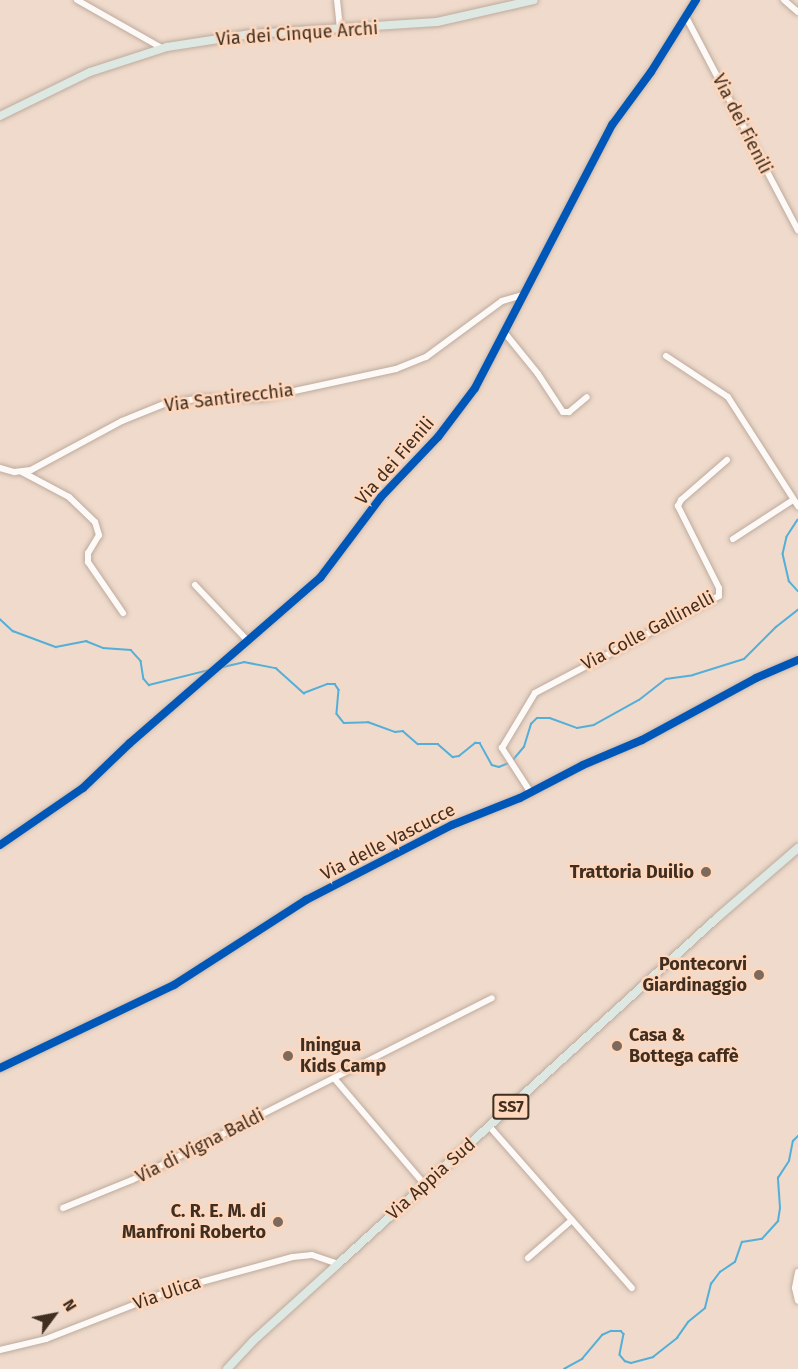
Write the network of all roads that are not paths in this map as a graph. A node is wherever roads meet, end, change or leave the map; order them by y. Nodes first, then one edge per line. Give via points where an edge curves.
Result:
1 (77, 0) edge
2 (337, 0) edge
3 (534, 0) edge
4 (696, 0) edge
5 (783, 0) edge
6 (798, 12) edge
7 (686, 17) junction
8 (340, 30) junction
9 (162, 48) junction
10 (0, 116) edge
11 (798, 230) edge
12 (522, 294) junction
13 (504, 332) junction
14 (666, 356) dead end
15 (586, 397) dead end
16 (728, 460) dead end
17 (0, 468) edge
18 (22, 472) junction
19 (793, 500) junction
20 (798, 506) edge
21 (733, 538) dead end
22 (195, 585) dead end
23 (123, 613) dead end
24 (248, 641) junction
25 (798, 660) edge
26 (531, 793) junction
27 (0, 845) edge
28 (796, 852) edge
29 (492, 998) dead end
30 (0, 1068) edge
31 (334, 1077) junction
32 (489, 1126) junction
33 (425, 1185) junction
34 (63, 1208) dead end
35 (572, 1220) junction
36 (528, 1258) dead end
37 (338, 1263) junction
38 (798, 1272) edge
39 (632, 1288) dead end
40 (798, 1301) edge
41 (0, 1350) edge
42 (227, 1369) edge

1 - 9 street
2 - 8 street
3 - 8 main road, Via dei Cinque Archi via 444,21
4 - 7 street, Via dei Fienili
5 - 6 street
7 - 11 street, Via dei Fienili
7 - 12 street, Via dei Fienili via 612,125
8 - 9 main road, Via dei Cinque Archi via 251,34
9 - 10 main road, Via dei Cinque Archi via 90,72
12 - 13 street, Via dei Fienili
12 - 18 street, Via Santirecchia via 487,311 424,358 396,369 266,397 196,399 161,405 129,417
13 - 15 street via 562,412 569,412
13 - 24 street, Via dei Fienili via 466,401 376,503 330,567
14 - 19 street via 728,397
16 - 26 street, Via Colle Gallinelli via 678,506 720,589 719,596 532,697 502,750
17 - 18 street
18 - 23 street via 69,497 95,522 99,535 88,553 88,562
19 - 20 street
19 - 21 street
22 - 24 street
24 - 27 street, Via dei Fienili via 79,791
25 - 26 street, Via delle Vascucce
26 - 30 street, Via delle Vascucce via 452,825 316,895 184,980
28 - 32 main road, Via Appia Sud / SS7 via 718,917
29 - 31 street, Via di Vigna Baldi
31 - 33 street
31 - 34 street, Via di Vigna Baldi via 132,1180
32 - 33 main road, Via Appia Sud / SS7
32 - 35 street
33 - 37 main road, Via Appia Sud / SS7
35 - 36 street
35 - 39 street
37 - 41 street, Via Ulica via 312,1255 293,1257 165,1292 51,1337
37 - 42 main road, Via Appia Sud / SS7
38 - 40 street

